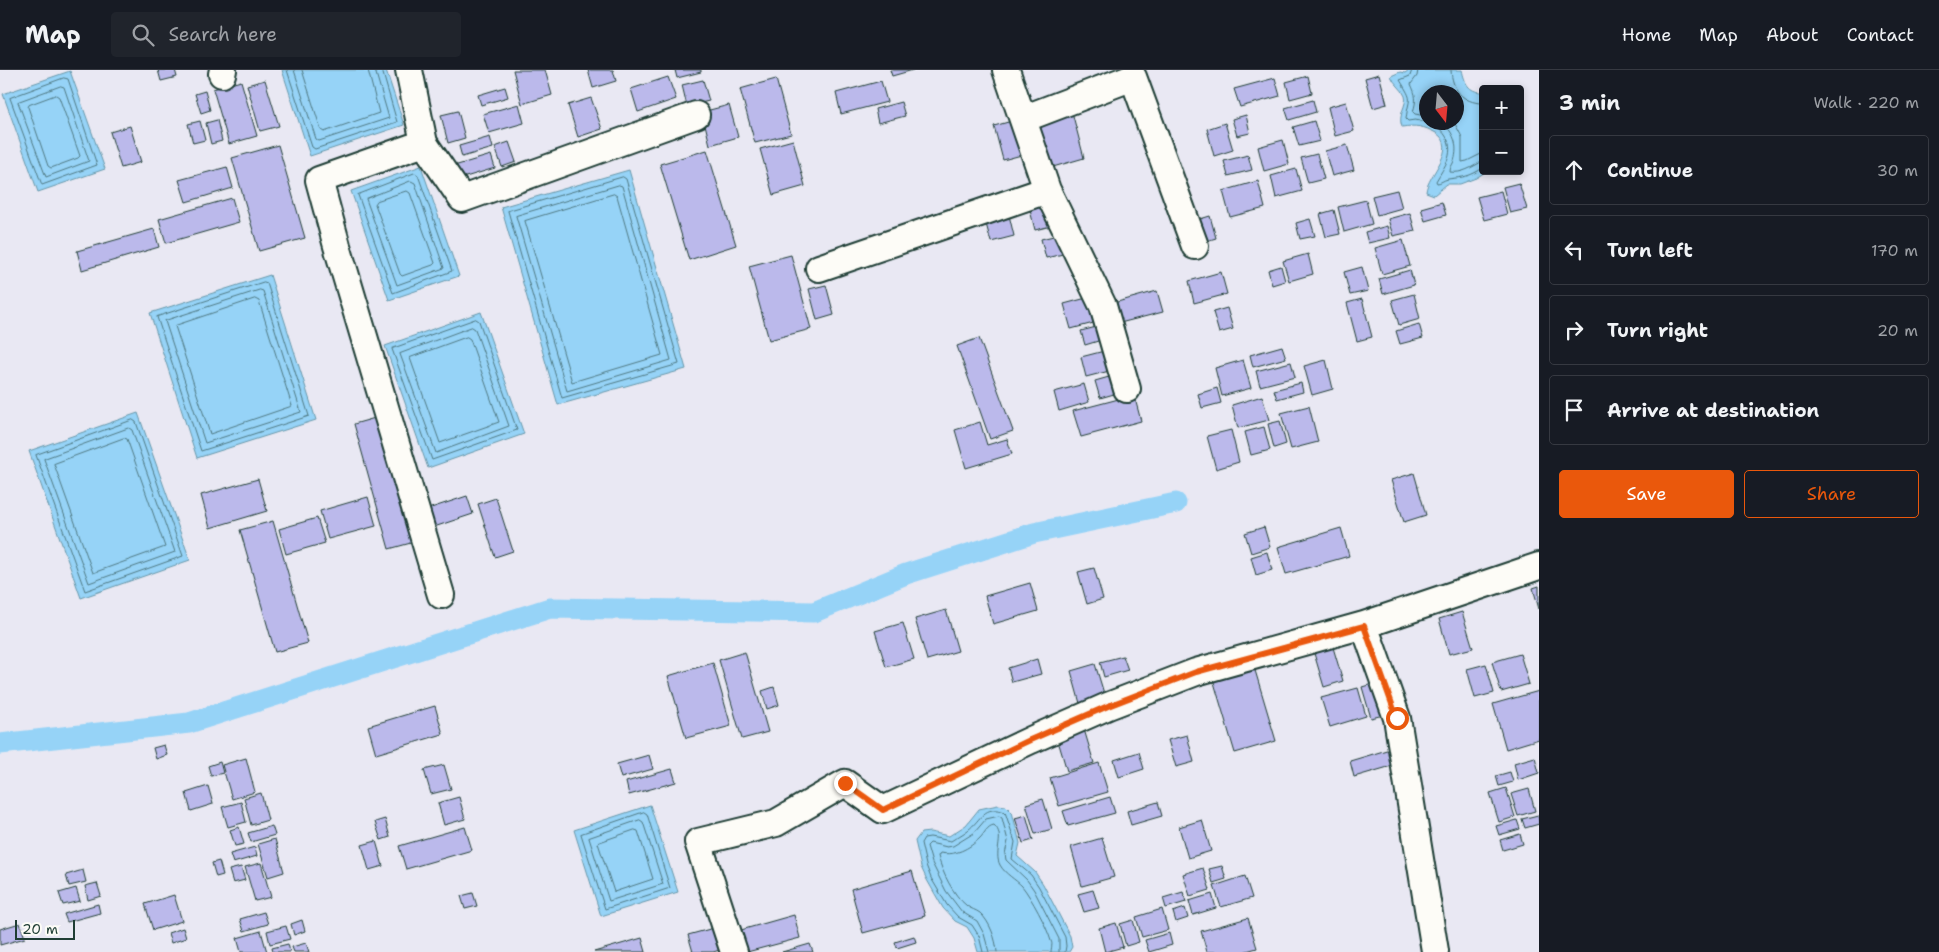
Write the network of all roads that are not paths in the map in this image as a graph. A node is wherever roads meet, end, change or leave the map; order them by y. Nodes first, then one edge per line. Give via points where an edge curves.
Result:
1 (409, 70) edge
2 (1006, 70) edge
3 (696, 115) dead end
4 (1023, 119) junction
5 (424, 143) junction
6 (1047, 190) junction
7 (1195, 246) dead end
8 (819, 268) dead end
9 (1127, 389) dead end
10 (1539, 566) edge
11 (441, 595) dead end
12 (1364, 626) junction
13 (1435, 951) edge
14 (734, 952) edge

1 - 5 street
2 - 4 street
3 - 5 street via 462,199
4 - 6 street
4 - 7 street via 1133,77
5 - 11 street via 318,180
6 - 8 street
6 - 9 street via 1103,306
10 - 12 street
12 - 13 street via 1397,718
12 - 14 street via 1196,672 1048,732 883,810 845,783 776,822 698,842

